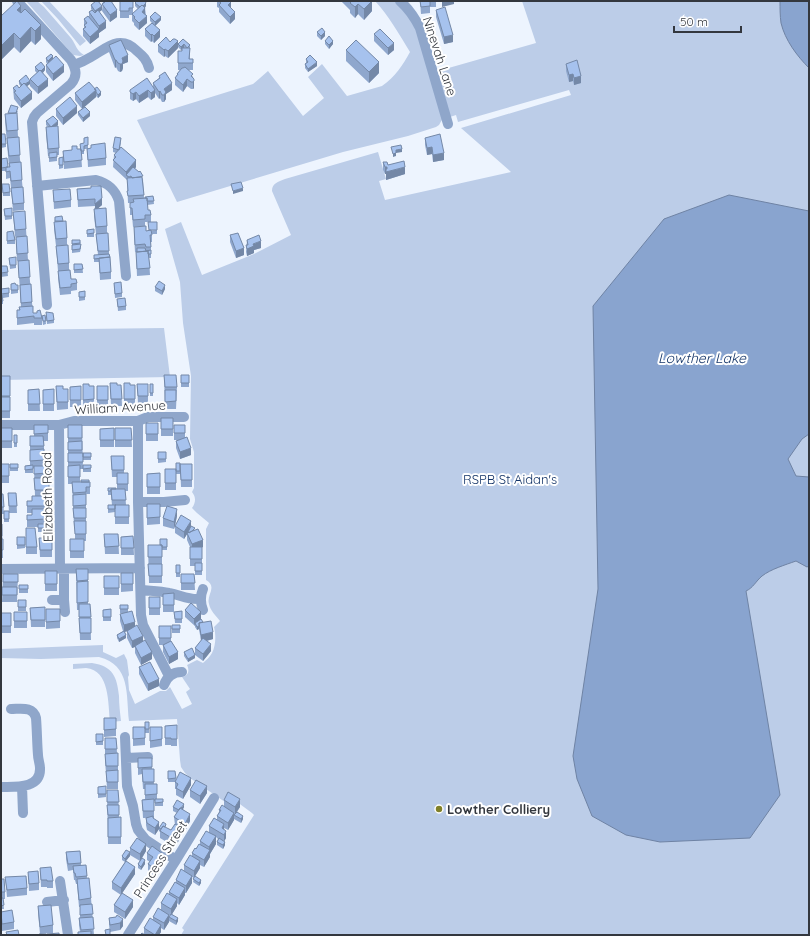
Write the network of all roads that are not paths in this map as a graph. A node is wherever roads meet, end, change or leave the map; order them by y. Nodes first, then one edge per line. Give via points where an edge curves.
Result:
1 (17, 1) edge
2 (400, 1) edge
3 (74, 65) junction
4 (149, 68) dead end
5 (448, 124) dead end
6 (37, 186) junction
7 (126, 276) dead end
8 (47, 305) dead end
9 (184, 417) dead end
10 (138, 421) junction
11 (1, 425) edge
12 (59, 425) junction
13 (184, 500) dead end
14 (138, 502) junction
15 (62, 568) junction
16 (140, 568) junction
17 (1, 569) edge
18 (203, 589) dead end
19 (141, 590) junction
20 (52, 600) dead end
21 (64, 600) junction
22 (200, 600) junction
23 (203, 610) dead end
24 (65, 612) dead end
25 (182, 672) dead end
26 (11, 709) dead end
27 (125, 738) dead end
28 (148, 757) edge
29 (126, 758) junction
30 (22, 786) junction
31 (1, 787) edge
32 (214, 798) dead end
33 (23, 812) dead end
34 (176, 860) junction
35 (60, 881) dead end
36 (64, 900) junction
37 (47, 902) dead end
38 (68, 935) edge
39 (128, 935) edge

1 - 3 street
2 - 5 street, Ninevah Lane via 415,17 420,28
3 - 4 street via 120,42 132,46 145,58
3 - 6 street via 74,80 37,113 32,122
6 - 7 street via 96,180 113,189 119,201
6 - 8 street
9 - 10 street, William Avenue via 148,417
10 - 12 street, William Avenue via 74,421
10 - 14 street
11 - 12 street, William Avenue
12 - 15 street, Elizabeth Road
13 - 14 street
14 - 16 street
15 - 16 street
15 - 17 street
15 - 21 street, Elizabeth Road
16 - 19 street
18 - 22 street
19 - 22 street via 167,592 187,599
19 - 25 street via 143,625 166,680 176,672
20 - 21 street
21 - 24 street, Elizabeth Road
22 - 23 street
26 - 30 street via 30,709 36,715 39,774 33,783
27 - 29 street
28 - 29 street
29 - 34 street via 127,786 138,830 146,840
30 - 31 street
30 - 33 street
32 - 34 street, Princess Street
34 - 39 street, Princess Street
35 - 36 street
36 - 37 street
36 - 38 street

